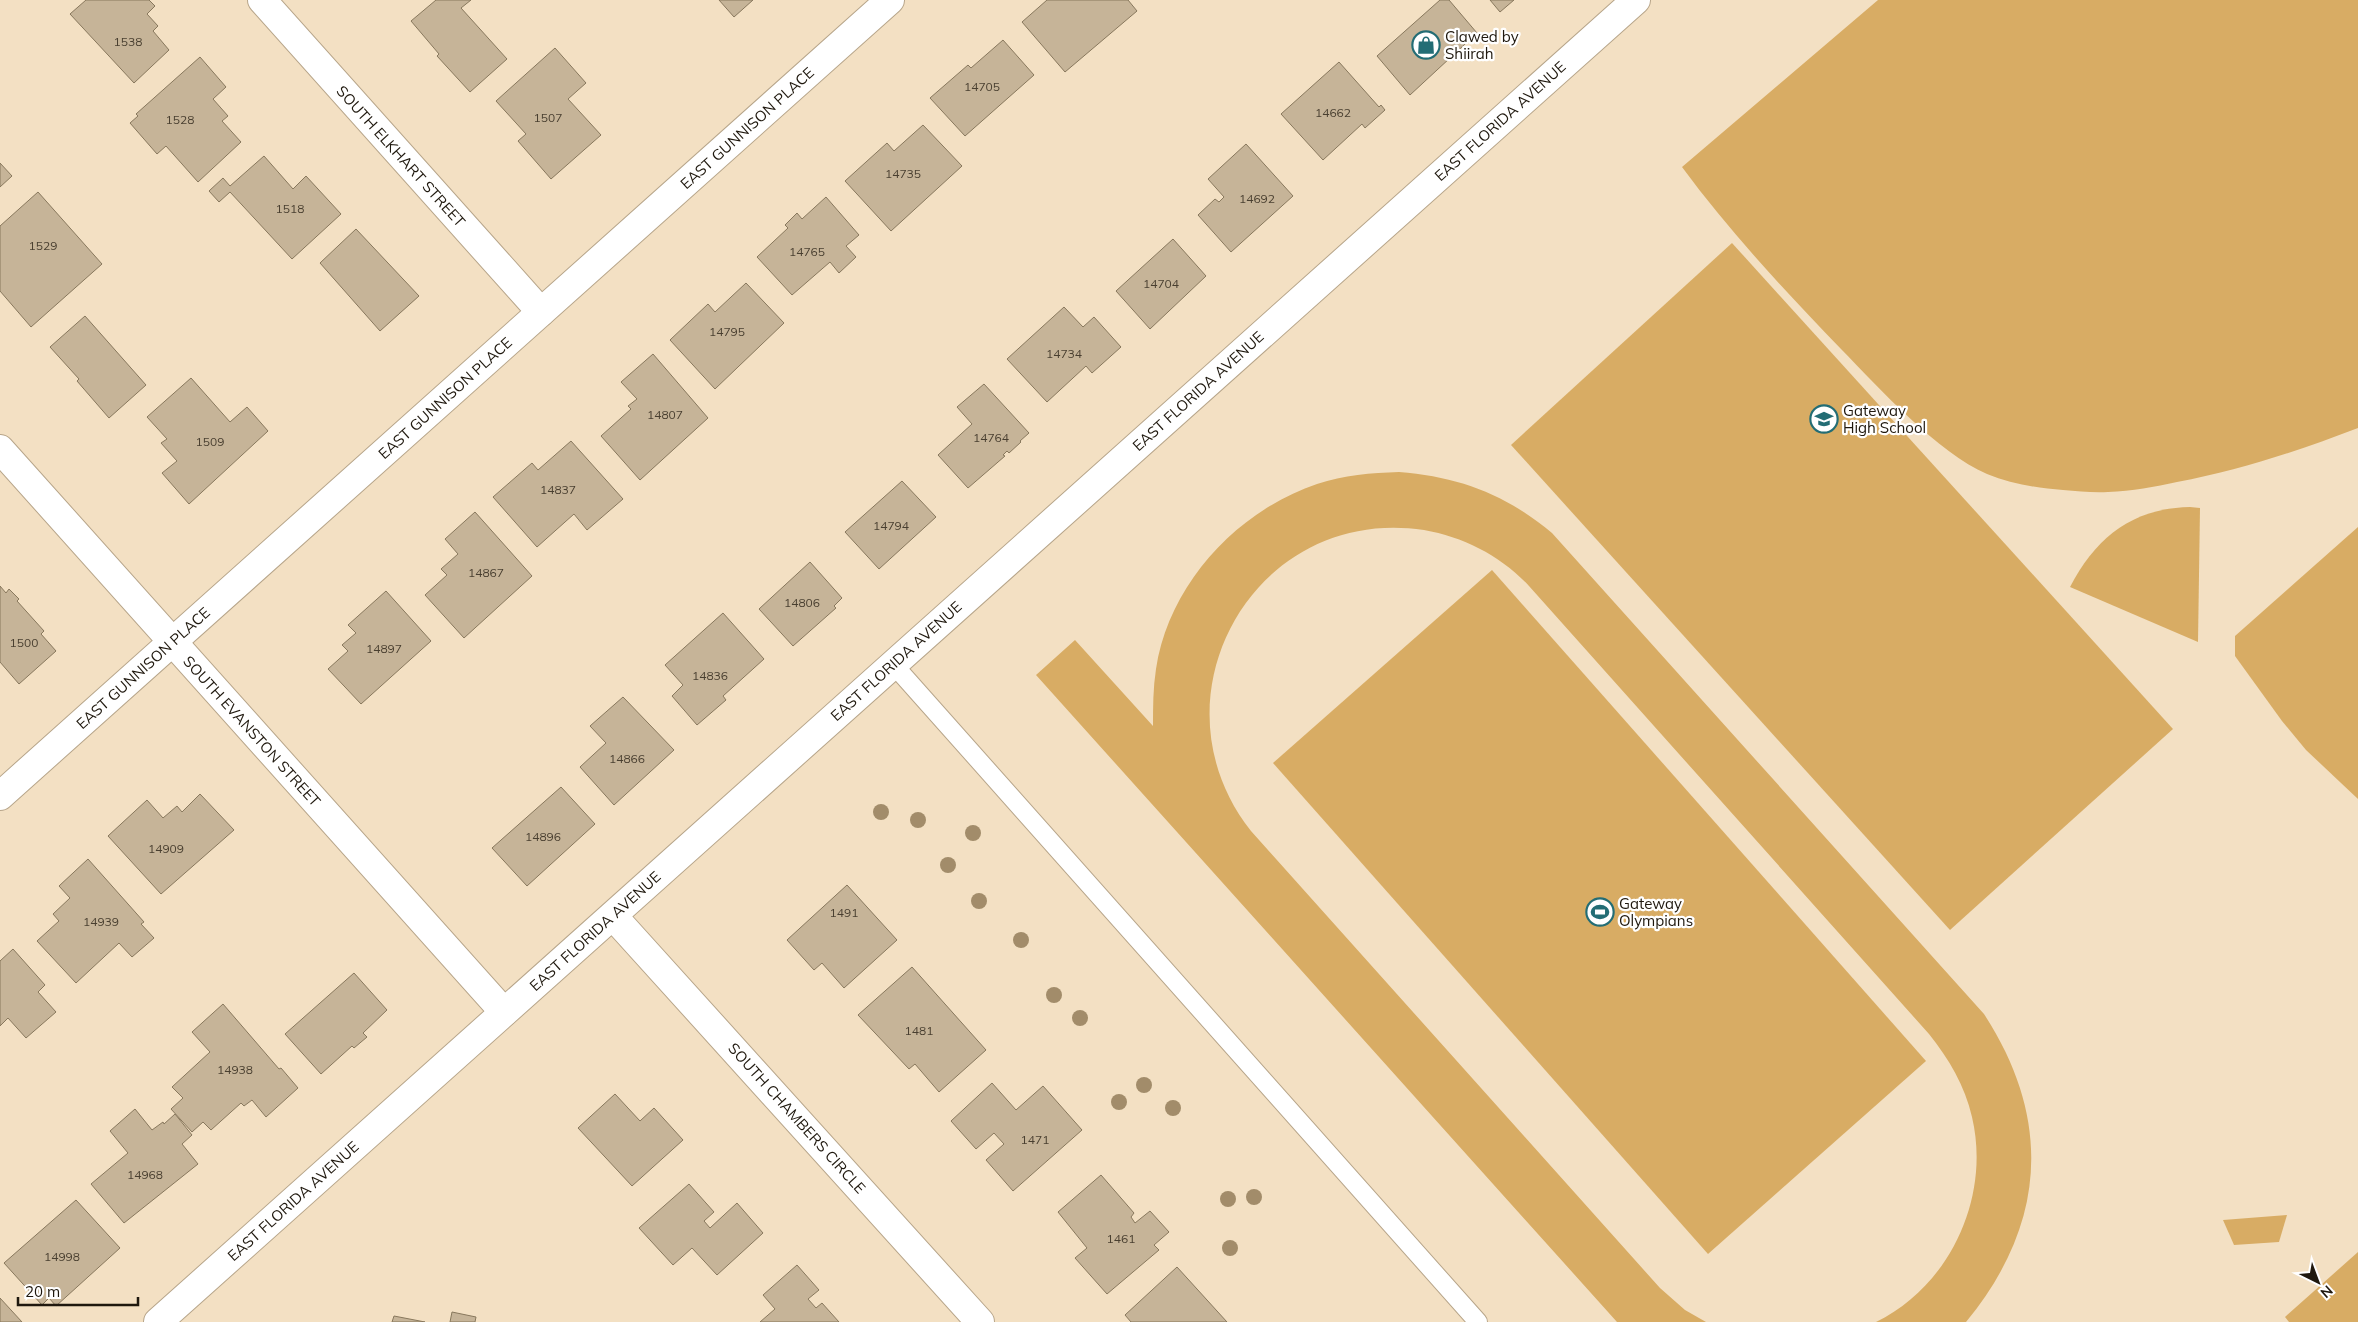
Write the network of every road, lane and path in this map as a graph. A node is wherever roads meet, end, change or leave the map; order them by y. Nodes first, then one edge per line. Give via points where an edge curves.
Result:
1 (262, 0) edge
2 (890, 0) edge
3 (1636, 0) edge
4 (541, 312) junction
5 (0, 449) edge
6 (173, 642) junction
7 (893, 664) junction
8 (0, 796) edge
9 (613, 916) junction
10 (504, 1012) junction
11 (158, 1322) edge
12 (980, 1322) edge
13 (1478, 1322) edge

1 - 4 street, SOUTH ELKHART STREET
2 - 4 street, EAST GUNNISON PLACE
3 - 7 street, EAST FLORIDA AVENUE
4 - 6 street, EAST GUNNISON PLACE
5 - 6 street, SOUTH EVANSTON STREET
6 - 8 street, EAST GUNNISON PLACE
6 - 10 street, SOUTH EVANSTON STREET
7 - 9 street, EAST FLORIDA AVENUE
7 - 13 lane
9 - 10 street, EAST FLORIDA AVENUE
9 - 12 street, SOUTH CHAMBERS CIRCLE
10 - 11 street, EAST FLORIDA AVENUE

